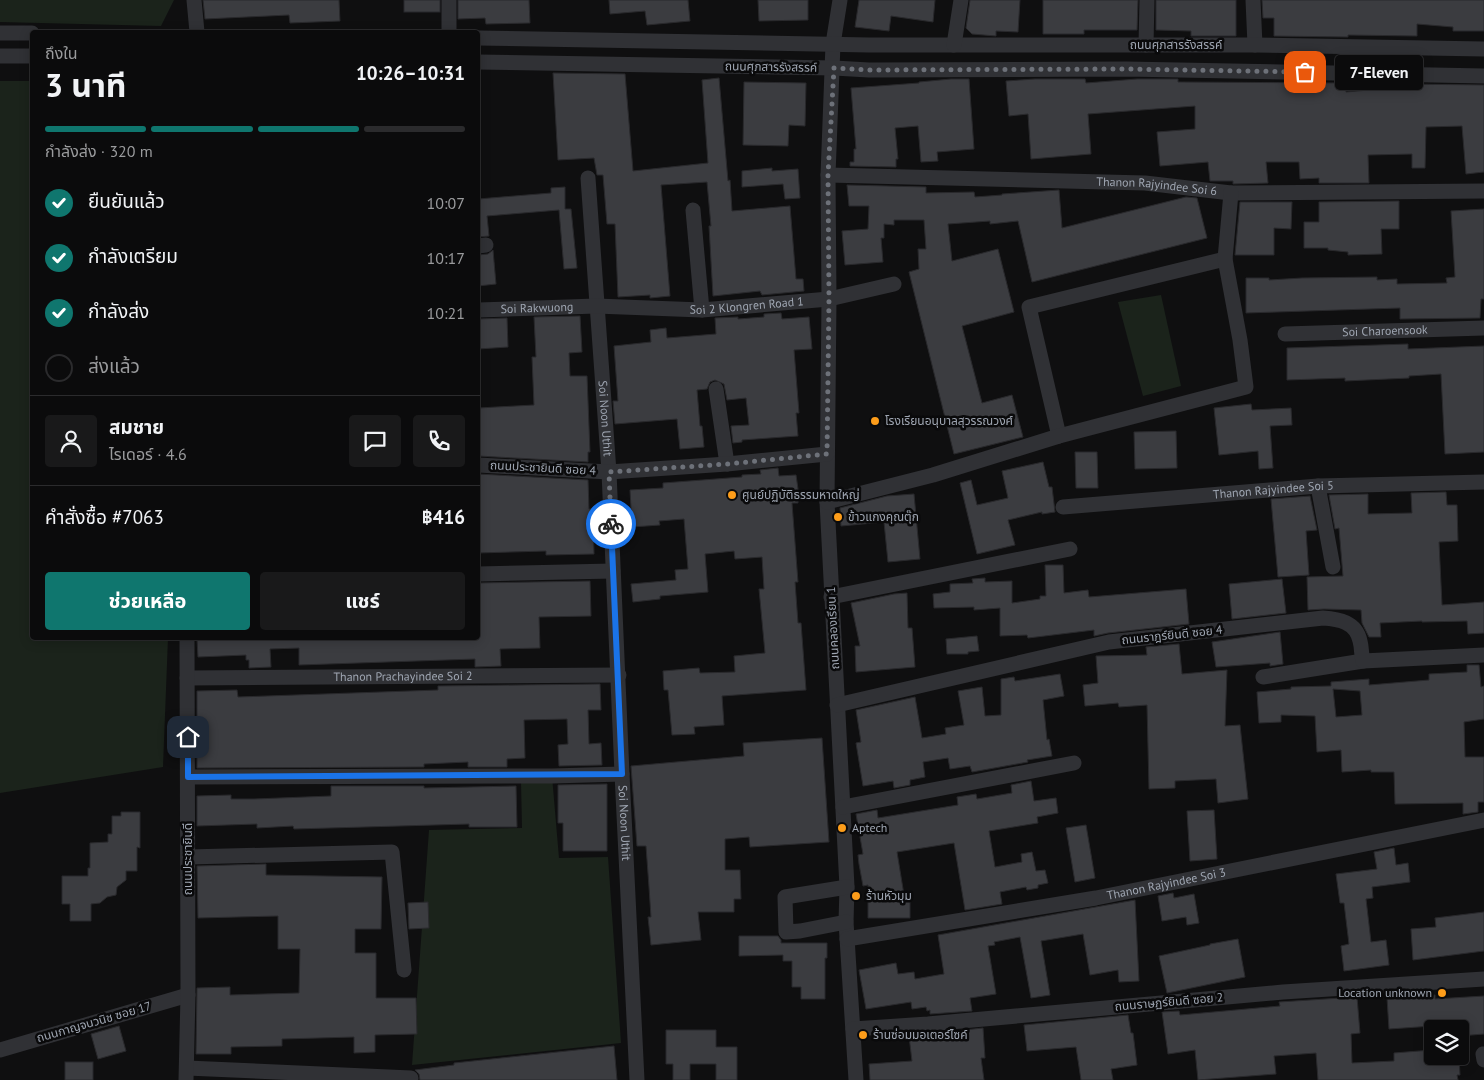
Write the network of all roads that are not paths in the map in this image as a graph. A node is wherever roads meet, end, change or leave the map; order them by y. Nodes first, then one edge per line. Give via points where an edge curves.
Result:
1 (194, 0) edge
2 (449, 0) edge
3 (840, 0) edge
4 (960, 0) edge
5 (1147, 0) edge
6 (1253, 0) edge
7 (197, 30) edge
8 (448, 30) edge
9 (0, 33) edge
10 (30, 33) edge
11 (480, 38) edge
12 (833, 44) junction
13 (1146, 45) junction
14 (1255, 45) junction
15 (954, 46) junction
16 (1484, 49) edge
17 (0, 56) edge
18 (30, 56) edge
19 (480, 62) edge
20 (834, 68) junction
21 (1484, 76) edge
22 (828, 175) junction
23 (588, 178) dead end
24 (1484, 191) edge
25 (1231, 193) junction
26 (693, 210) dead end
27 (1225, 259) junction
28 (894, 284) dead end
29 (829, 299) junction
30 (596, 306) junction
31 (480, 310) edge
32 (702, 310) junction
33 (1484, 328) edge
34 (1285, 334) dead end
35 (716, 389) dead end
36 (1060, 436) junction
37 (827, 454) junction
38 (727, 464) junction
39 (480, 465) edge
40 (609, 472) junction
41 (1484, 482) edge
42 (1318, 486) junction
43 (827, 502) junction
44 (1063, 507) dead end
45 (1070, 549) dead end
46 (1333, 568) dead end
47 (613, 571) junction
48 (480, 574) edge
49 (831, 597) junction
50 (187, 640) edge
51 (1484, 655) edge
52 (1362, 661) junction
53 (619, 675) junction
54 (1262, 677) dead end
55 (187, 678) junction
56 (837, 705) junction
57 (1074, 763) dead end
58 (622, 774) junction
59 (188, 777) junction
60 (843, 807) junction
61 (1484, 820) edge
62 (188, 857) junction
63 (846, 887) junction
64 (846, 922) junction
65 (848, 939) junction
66 (404, 970) dead end
67 (1484, 979) edge
68 (188, 995) junction
69 (853, 1029) junction
70 (0, 1050) edge
71 (1483, 1054) edge
72 (1484, 1060) edge
73 (186, 1074) edge
74 (299, 1076) edge
75 (411, 1078) dead end
76 (637, 1080) edge
77 (856, 1080) edge

1 - 7 street
2 - 8 street
3 - 12 street, ถนนคลองเรียน 1
4 - 15 street
5 - 13 street
6 - 14 street
9 - 10 street
11 - 12 street, ถนนศุภสารรังสรรค์
12 - 15 street, ถนนศุภสารรังสรรค์
12 - 20 street, ถนนคลองเรียน 1
13 - 14 street, ถนนศุภสารรังสรรค์
13 - 15 street, ถนนศุภสารรังสรรค์
14 - 16 street, ถนนศุภสารรังสรรค์
17 - 18 street
19 - 20 street, ถนนศุภสารรังสรรค์
20 - 21 street, ถนนศุภสารรังสรรค์ via 1126,69
20 - 22 street, ถนนคลองเรียน 1
22 - 25 street, Thanon Rajyindee Soi 6 via 1145,183
22 - 29 street, ถนนคลองเรียน 1
23 - 30 street, Soi Noon Uthit
24 - 25 street, Thanon Rajyindee Soi 6
25 - 27 street
26 - 32 street
27 - 36 street via 1246,387
27 - 36 street via 1029,308
28 - 29 street, Soi 2 Klongren Road 1
29 - 32 street, Soi 2 Klongren Road 1
29 - 37 street, ถนนคลองเรียน 1
30 - 31 street, Soi Rakwuong
30 - 32 street, Soi 2 Klongren Road 1
30 - 40 street, Soi Noon Uthit
33 - 34 street, Soi Charoensook
35 - 38 street
36 - 43 street via 933,475
37 - 38 street, ถนนประชายินดี ซอย 4
37 - 43 street, ถนนคลองเรียน 1
38 - 40 street, ถนนประชายินดี ซอย 4
39 - 40 street, ถนนประชายินดี ซอย 4
40 - 47 street, Soi Noon Uthit
41 - 42 street, Thanon Rajyindee Soi 5
42 - 44 street, Thanon Rajyindee Soi 5
42 - 46 street
43 - 49 street, ถนนคลองเรียน 1
45 - 49 street
47 - 48 street
47 - 53 street, Soi Noon Uthit
49 - 56 street, ถนนคลองเรียน 1
50 - 55 street, ถนนประชายินดี
51 - 52 street
52 - 54 street
52 - 56 street, ถนนราฎร์ยินดี ซอย 4 via 1360,640 1350,624 1323,618 1109,642
53 - 55 street, Thanon Prachayindee Soi 2
53 - 58 street, Soi Noon Uthit
55 - 59 street, ถนนประชายินดี
56 - 60 street, ถนนคลองเรียน 1
57 - 60 street
58 - 59 street
58 - 76 street, Soi Noon Uthit
59 - 62 street, ถนนประชายินดี
60 - 63 street, ถนนคลองเรียน 1
61 - 65 street, Thanon Rajyindee Soi 3 via 1096,898
62 - 66 street via 392,852
62 - 68 street, ถนนประชายินดี
63 - 64 street, ถนนคลองเรียน 1
63 - 64 street via 785,897 786,932
64 - 65 street, ถนนคลองเรียน 1
65 - 69 street, ถนนคลองเรียน 1
67 - 69 street, ถนนราษฏร์ยินดี ซอย 2 via 1283,992
68 - 70 street, ถนนกาญจนวนิช ซอย 17
68 - 73 street, ถนนประชายินดี
69 - 77 street, ถนนคลองเรียน 1
71 - 72 street
73 - 74 street
74 - 75 street

